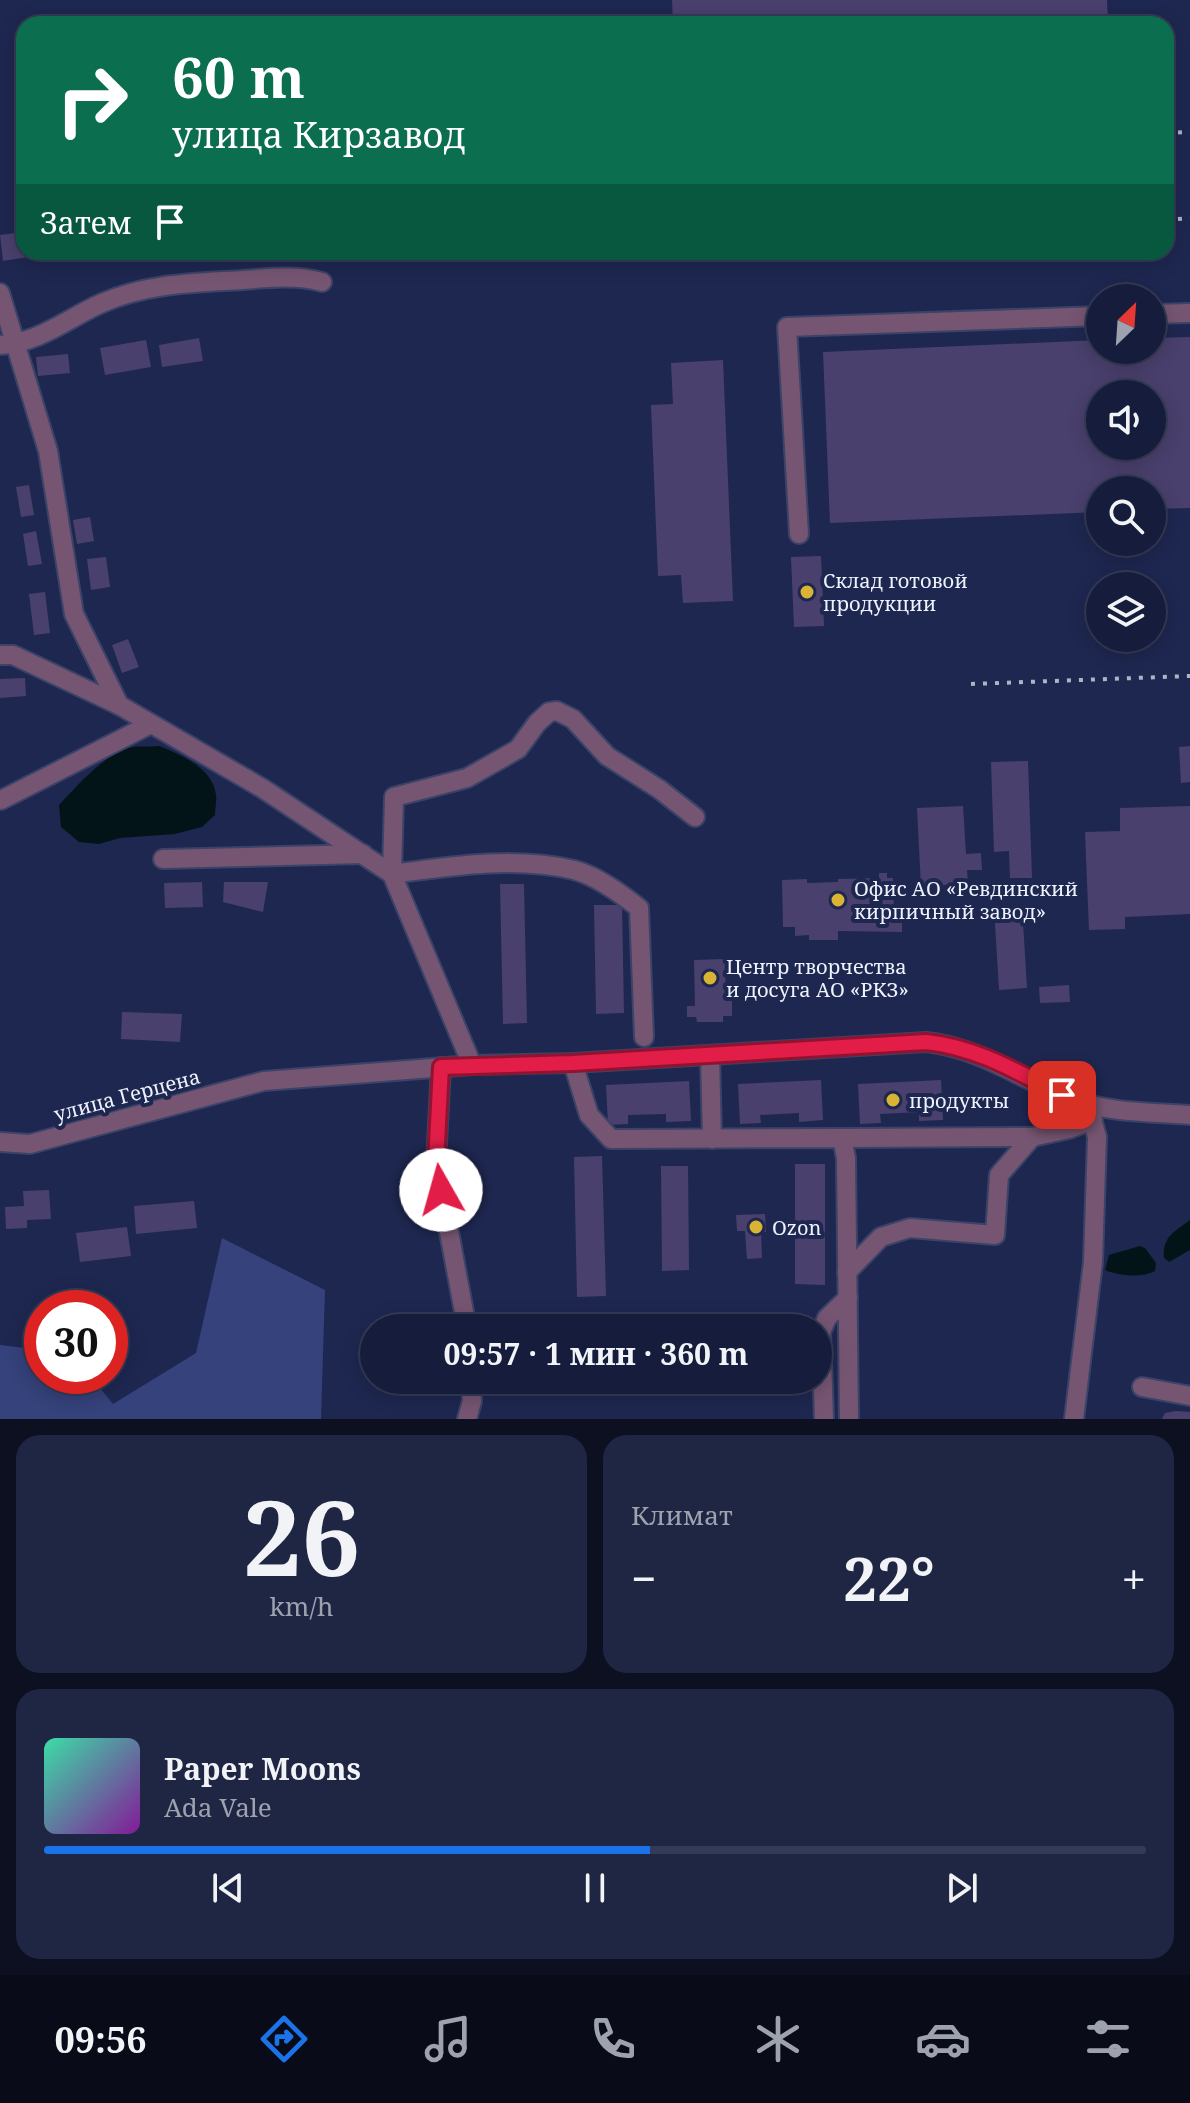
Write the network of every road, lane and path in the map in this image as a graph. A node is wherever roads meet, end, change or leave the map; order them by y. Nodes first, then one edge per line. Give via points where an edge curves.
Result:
1 (322, 282) dead end
2 (0, 293) edge
3 (1190, 313) edge
4 (1166, 314) edge
5 (1086, 316) edge
6 (8, 344) edge
7 (799, 534) dead end
8 (0, 655) edge
9 (119, 705) junction
10 (151, 724) junction
11 (1, 800) edge
12 (695, 817) dead end
13 (363, 854) junction
14 (163, 859) dead end
15 (392, 874) junction
16 (644, 1037) dead end
17 (710, 1055) junction
18 (573, 1063) junction
19 (472, 1065) junction
20 (441, 1067) junction
21 (1090, 1112) junction
22 (1190, 1115) edge
23 (1032, 1137) junction
24 (842, 1138) junction
25 (712, 1139) junction
26 (0, 1142) edge
27 (847, 1272) junction
28 (848, 1298) junction
29 (464, 1314) edge
30 (1142, 1387) dead end
31 (472, 1394) edge
32 (1190, 1396) edge
33 (467, 1419) edge
34 (824, 1419) edge
35 (849, 1419) edge
36 (1074, 1419) edge

1 - 6 street via 276,278 146,288 99,304 42,335
2 - 6 street
3 - 4 street
5 - 7 street via 787,327
6 - 9 street via 48,451 74,614
8 - 9 street via 13,655
9 - 10 street
10 - 11 street
10 - 13 street
12 - 15 street via 607,756 573,719 549,712 518,749 480,771 394,797
13 - 14 street
13 - 15 street
15 - 16 street via 463,864 534,864 576,871 615,890 639,908
15 - 19 street
17 - 18 street, улица Герцена
17 - 21 street, улица Герцена via 937,1043 979,1054
17 - 25 street
18 - 19 street, улица Герцена
18 - 25 street via 589,1115 611,1139
19 - 20 street, улица Герцена
20 - 26 street, улица Герцена via 264,1081 30,1144
20 - 29 street via 436,1162
21 - 22 street
21 - 23 street
21 - 36 street via 1097,1137 1093,1262
23 - 24 street
23 - 27 street via 999,1175 995,1235 910,1228 881,1237
24 - 25 street
24 - 27 street
27 - 28 street
28 - 34 street via 827,1318 821,1332
28 - 35 street
30 - 32 street
31 - 33 street

